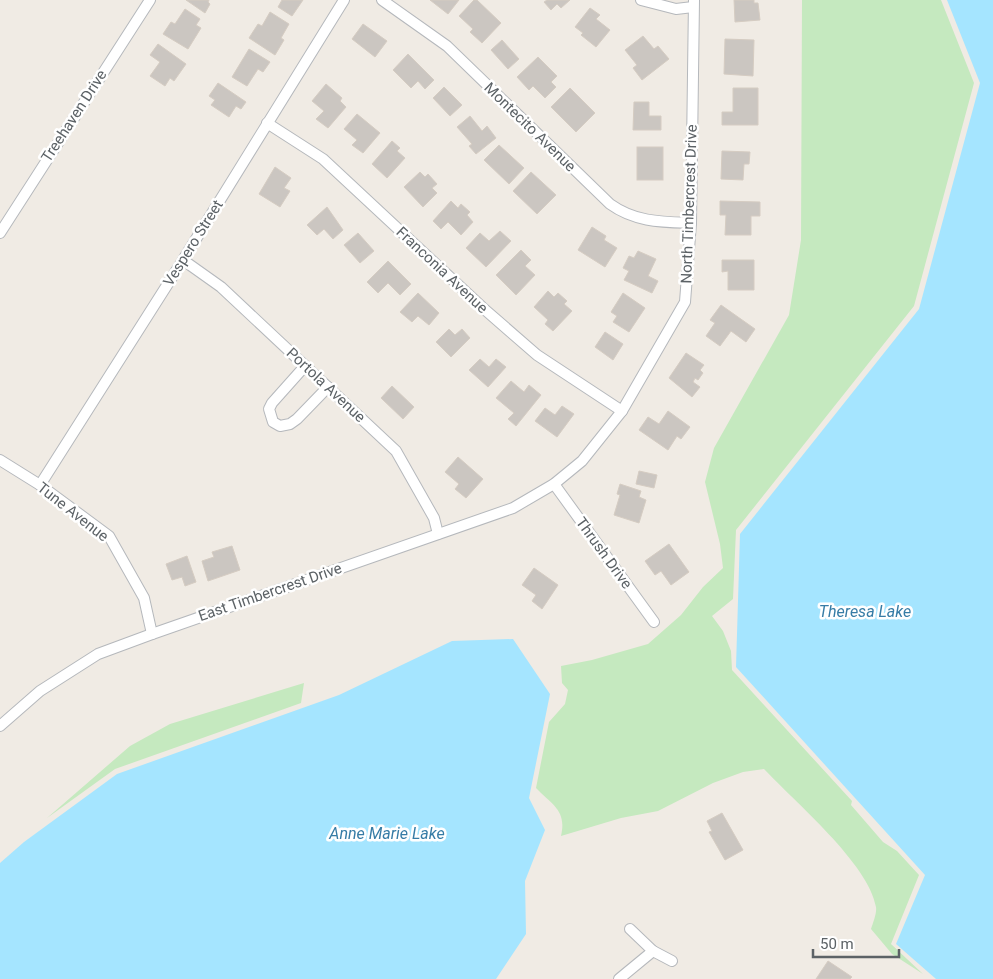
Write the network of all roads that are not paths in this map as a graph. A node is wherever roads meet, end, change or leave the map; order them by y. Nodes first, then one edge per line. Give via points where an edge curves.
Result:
1 (150, 0) edge
2 (344, 0) edge
3 (382, 0) edge
4 (641, 0) edge
5 (693, 4) edge
6 (267, 123) junction
7 (691, 222) junction
8 (0, 233) edge
9 (183, 260) junction
10 (305, 366) junction
11 (328, 387) junction
12 (622, 411) junction
13 (0, 460) edge
14 (554, 484) junction
15 (40, 485) junction
16 (438, 534) junction
17 (654, 622) dead end
18 (152, 634) junction
19 (0, 726) edge
20 (630, 929) dead end
21 (653, 951) junction
22 (672, 961) dead end
23 (619, 979) edge

1 - 8 street, Treehaven Drive
2 - 6 street, Vespero Street
3 - 7 street, Montecito Avenue via 447,46 623,213 650,221
4 - 5 street via 676,9
5 - 7 street, North Timbercrest Drive
6 - 9 street, Vespero Street
6 - 12 street, Franconia Avenue via 323,159 530,350
7 - 12 street, North Timbercrest Drive via 684,302
9 - 10 street, Portola Avenue via 221,287
9 - 15 street, Vespero Street
10 - 11 street, Portola Avenue
10 - 11 street via 272,403 269,409 273,422 280,426 290,424
11 - 16 street, Portola Avenue via 396,451 434,518
12 - 14 street, North Timbercrest Drive via 582,461
13 - 15 street, Tune Avenue
14 - 16 street, East Timbercrest Drive via 513,508
14 - 17 street, Thrush Drive
15 - 18 street, Tune Avenue via 110,536 144,598
16 - 18 street, East Timbercrest Drive
18 - 19 street, East Timbercrest Drive via 98,654 40,690
20 - 21 street
21 - 22 street
21 - 23 street

